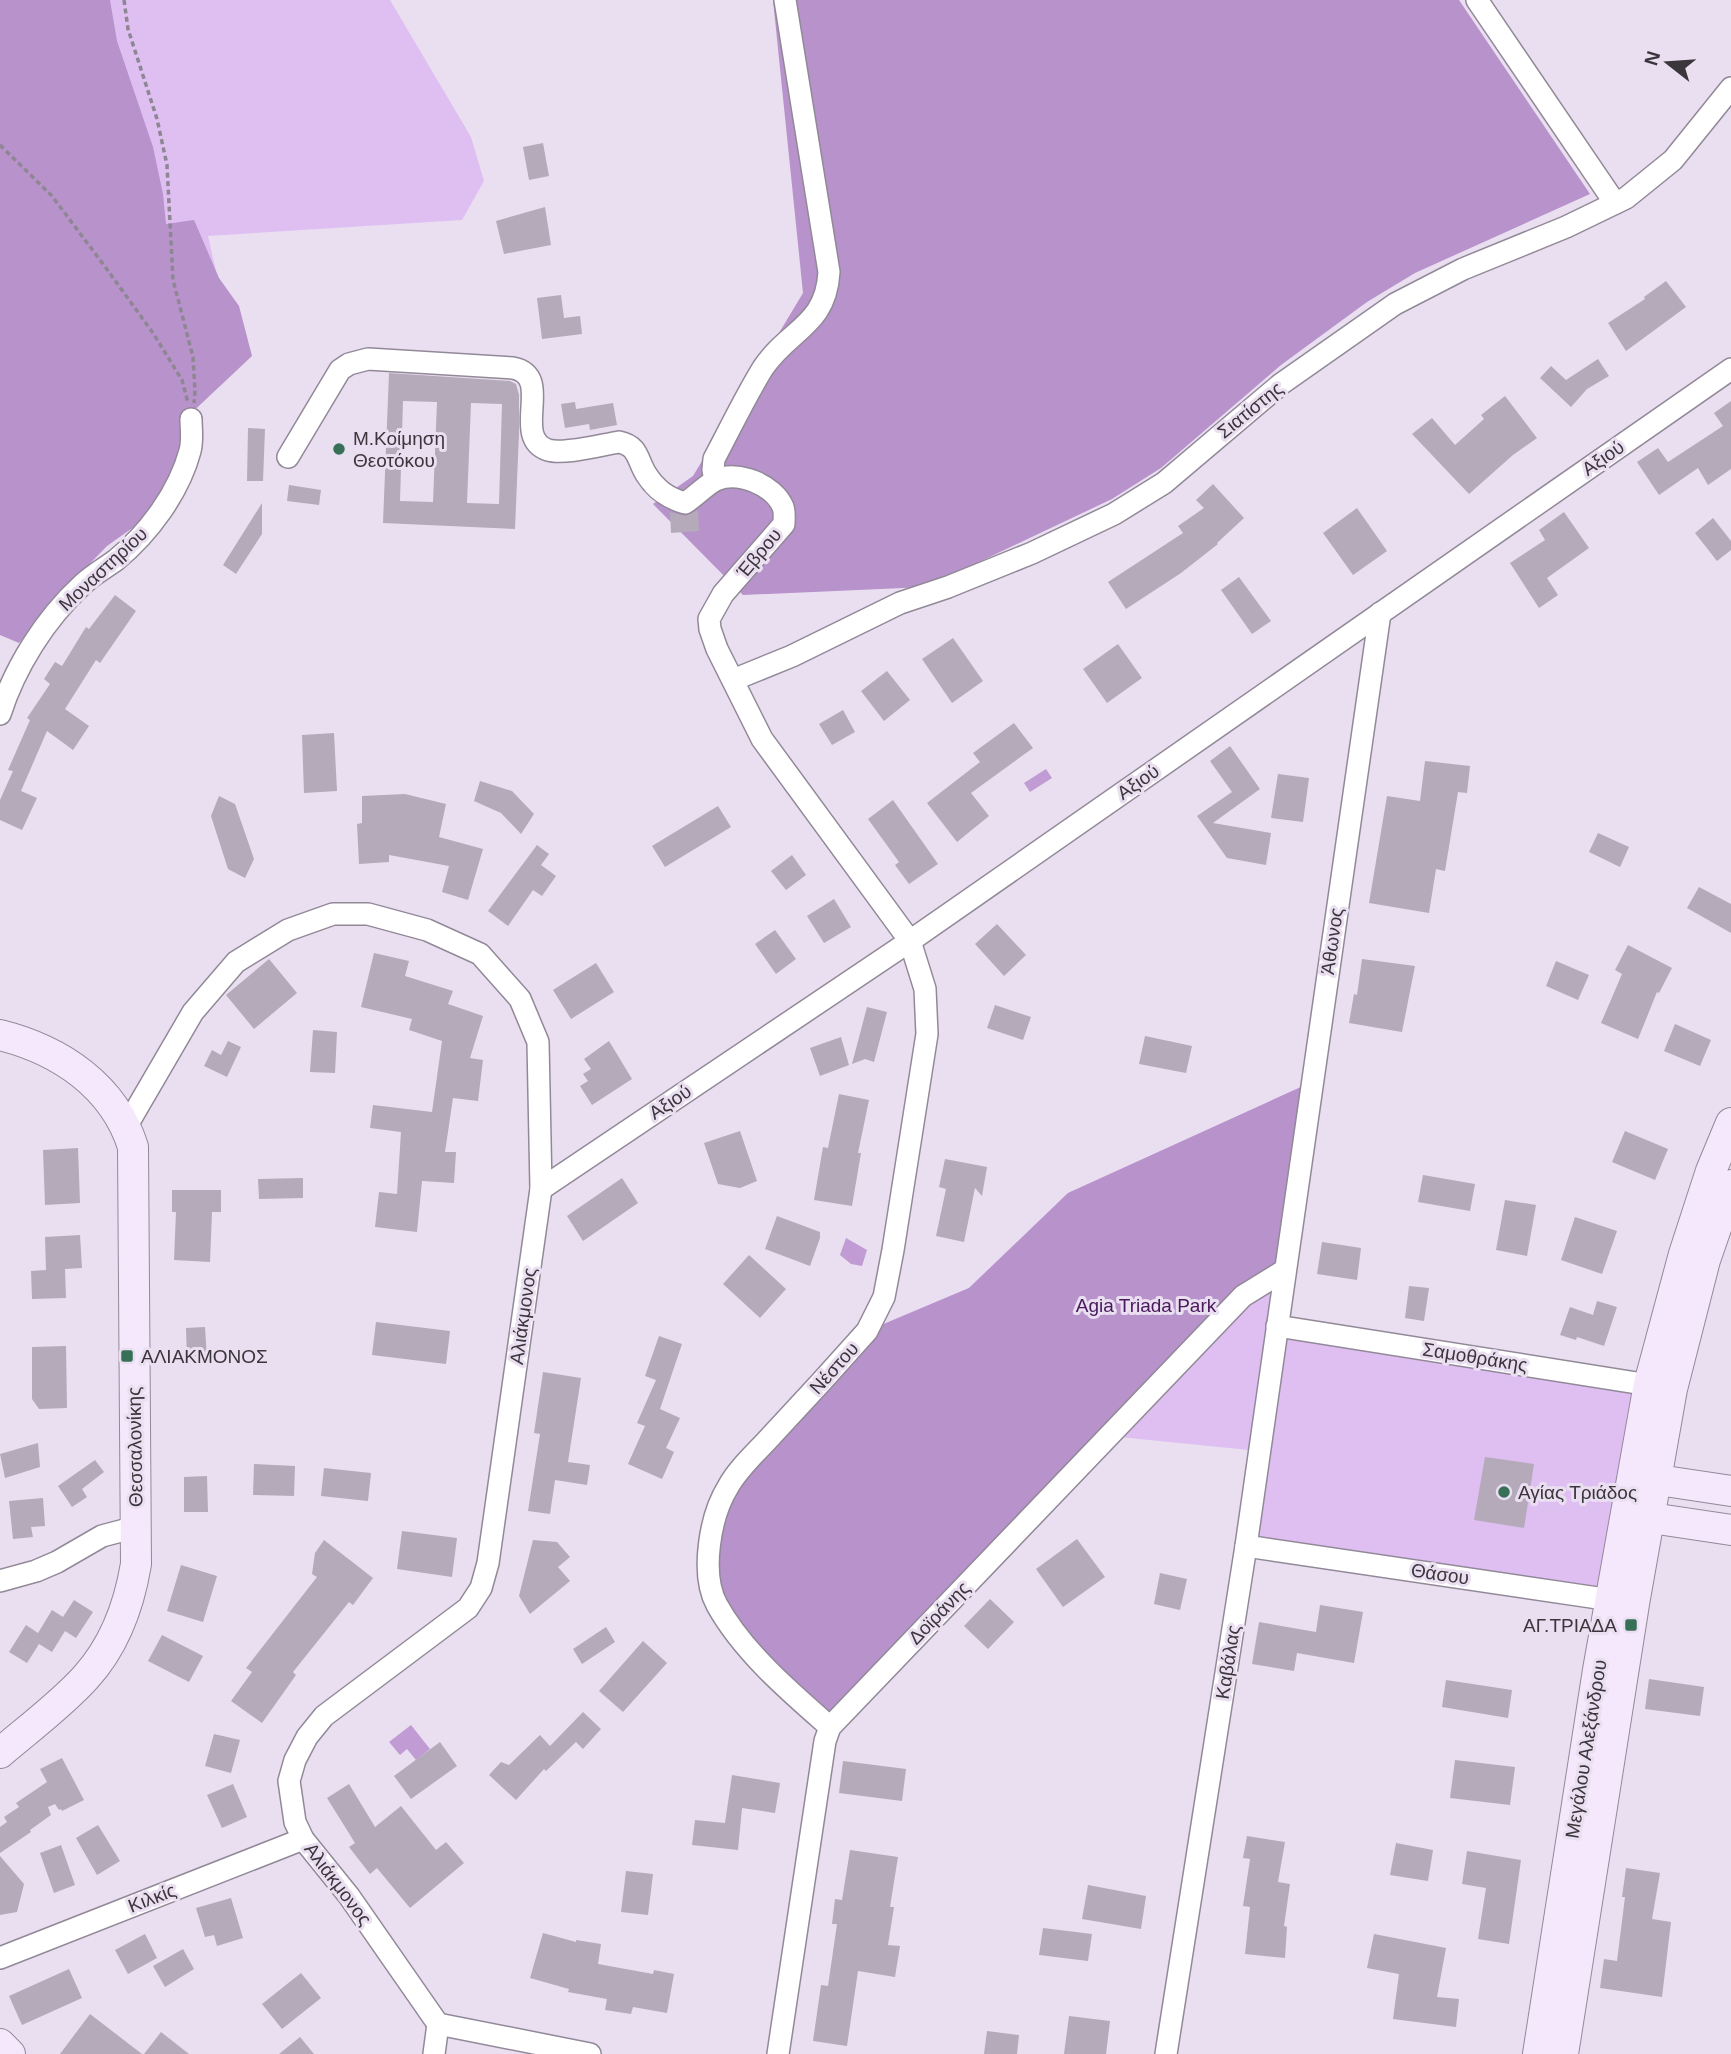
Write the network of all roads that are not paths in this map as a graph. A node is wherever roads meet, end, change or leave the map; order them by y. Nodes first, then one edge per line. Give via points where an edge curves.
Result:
1 (785, 0) edge
2 (1477, 0) edge
3 (1731, 88) edge
4 (1615, 203) junction
5 (1731, 369) edge
6 (191, 419) road end
7 (288, 457) dead end
8 (715, 480) junction
9 (1380, 613) junction
10 (733, 680) junction
11 (0, 714) edge
12 (910, 941) junction
13 (0, 1035) edge
14 (1731, 1123) edge
15 (126, 1127) junction
16 (1731, 1185) edge
17 (541, 1189) junction
18 (1285, 1270) junction
19 (1277, 1326) junction
20 (1661, 1386) junction
21 (1643, 1477) junction
22 (1731, 1491) edge
23 (1637, 1516) junction
24 (136, 1527) junction
25 (1731, 1530) edge
26 (1246, 1546) junction
27 (0, 1581) edge
28 (1622, 1601) junction
29 (830, 1727) junction
30 (0, 1753) edge
31 (303, 1839) junction
32 (0, 1958) edge
33 (438, 2024) junction
34 (0, 2044) edge
35 (10, 2054) edge
36 (434, 2054) edge
37 (590, 2054) edge
38 (778, 2054) edge
39 (1166, 2054) edge
40 (1538, 2054) edge
41 (1563, 2054) edge

1 - 8 street via 829,285 815,317 763,368 714,459
2 - 4 street
3 - 4 street, Σιατίστης via 1673,160
4 - 10 street, Σιατίστης via 1395,304 1281,384 1164,483 1114,514 1032,553 900,603
5 - 9 street, Αξιού
6 - 11 street, Μοναστηρίου via 190,450 161,510 135,544 81,586 37,636
7 - 8 street via 340,370 358,360 394,361 520,369 532,386 532,429 540,446 558,451 628,444 667,498 685,503
8 - 10 street, Έβρου via 755,481 776,496 784,509 783,524 723,594 709,618 717,649
9 - 12 street, Αξιού
9 - 18 street, Άθωνος
10 - 12 street, Έβρου via 762,738
12 - 17 street, Αξιού
12 - 29 street, Νέστου via 925,989 927,1034 884,1297 867,1331 734,1477 718,1508 709,1555 710,1585 725,1617 777,1680
13 - 15 street, Θεσσαλονίκης via 32,1044 76,1068 107,1098
14 - 20 street, Μεγάλου Αλεξάνδρου via 1684,1255
15 - 17 street, Αλιάκμονος via 193,1013 236,962 288,930 333,915 368,914 427,930 480,954 520,999 538,1042
15 - 24 street, Θεσσαλονίκης via 133,1147
16 - 20 street, Μεγάλου Αλεξάνδρου
17 - 31 street, Αλιάκμονος via 481,1588 468,1608 324,1716 307,1737 289,1781 295,1822
18 - 19 street, Καβάλας
18 - 29 street, Δοϊράνης via 1243,1296
19 - 20 street, Σαμοθράκης
19 - 26 street, Καβάλας
20 - 21 street, Μεγάλου Αλεξάνδρου
21 - 22 street
21 - 23 street, Μεγάλου Αλεξάνδρου
23 - 25 street
23 - 28 street, Μεγάλου Αλεξάνδρου
24 - 27 street via 102,1536 57,1562
24 - 30 street, Θεσσαλονίκης via 131,1594 107,1648 86,1678
26 - 28 street, Θάσου
26 - 39 street, Καβάλας
28 - 40 street, Μεγάλου Αλεξάνδρου
28 - 41 street, Μεγάλου Αλεξάνδρου
29 - 38 street
31 - 32 street, Κιλκίς
31 - 33 street, Αλιάκμονος via 349,1896
33 - 36 street
33 - 37 street
34 - 35 street

